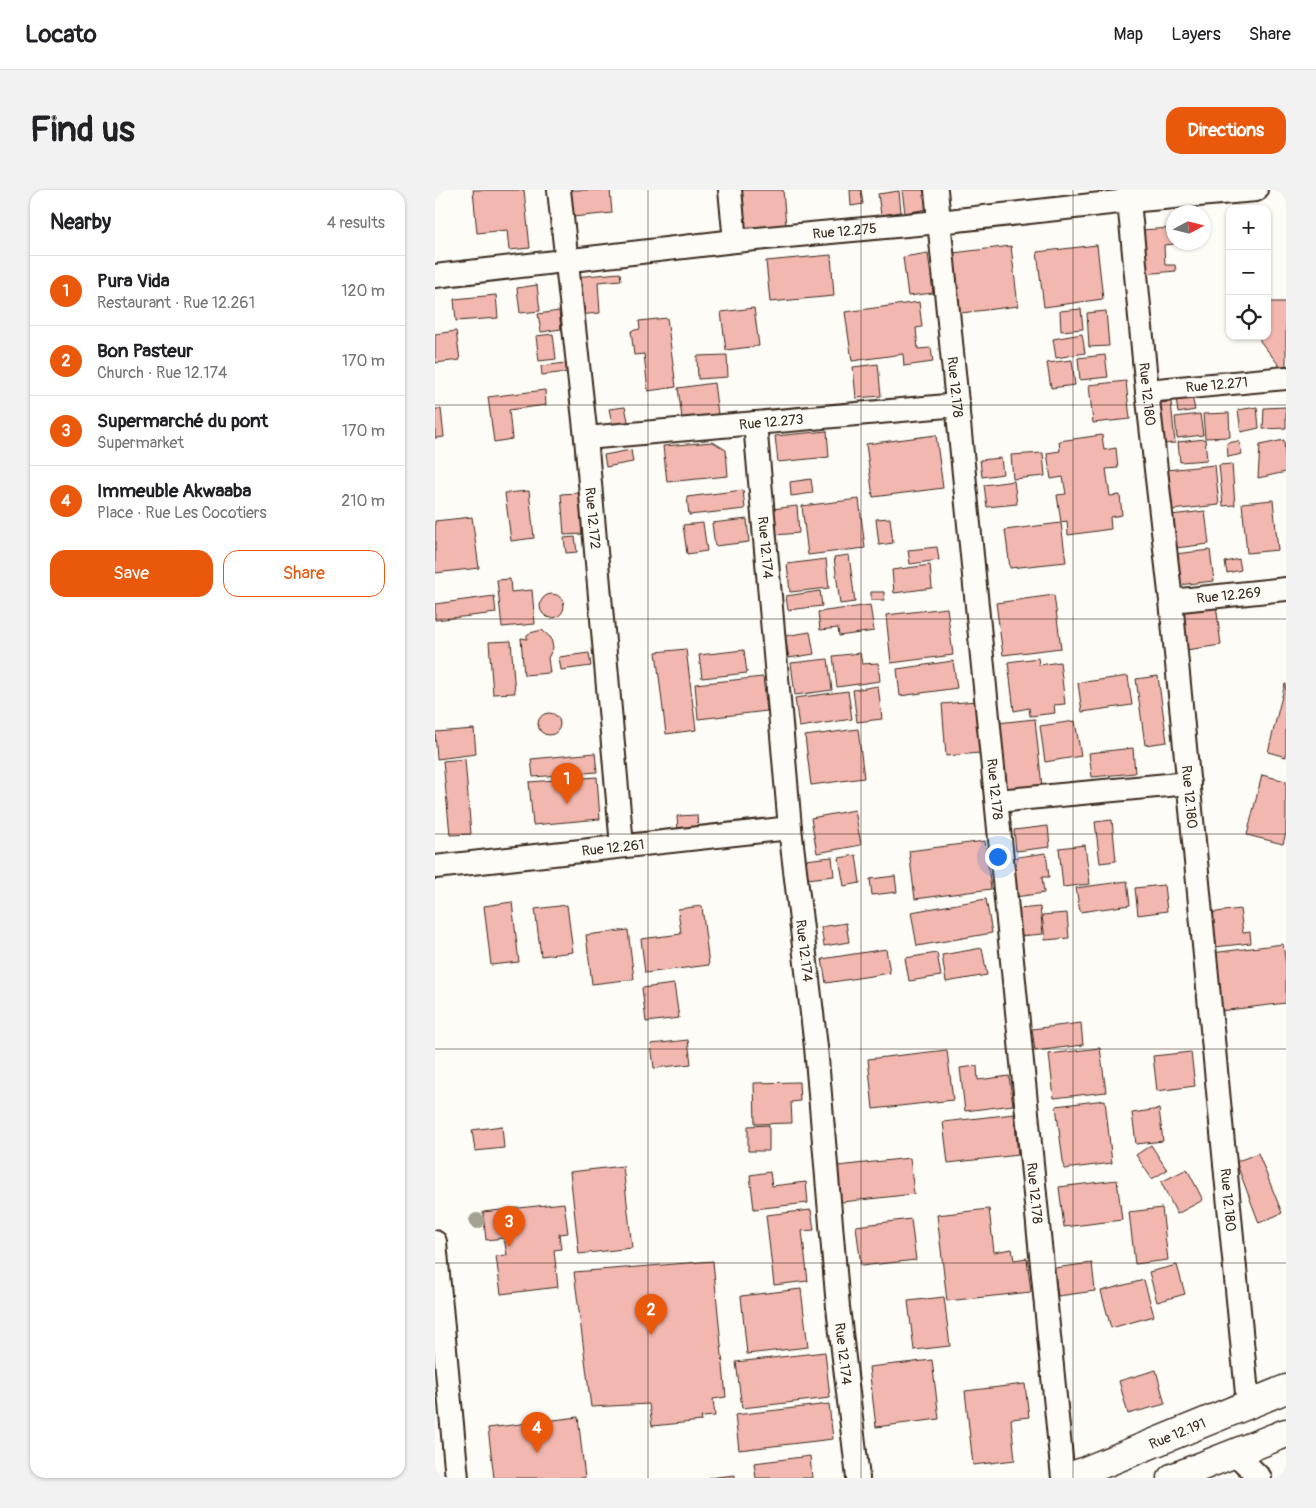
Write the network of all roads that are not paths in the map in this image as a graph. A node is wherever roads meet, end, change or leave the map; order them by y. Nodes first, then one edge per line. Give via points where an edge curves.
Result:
1 (559, 190) edge
2 (731, 190) edge
3 (936, 190) edge
4 (1256, 190) edge
5 (1128, 196) edge
6 (939, 222) junction
7 (735, 241) junction
8 (566, 260) junction
9 (435, 276) edge
10 (1286, 378) edge
11 (1147, 391) junction
12 (958, 405) junction
13 (755, 423) junction
14 (586, 438) junction
15 (1286, 589) edge
16 (1171, 601) junction
17 (1189, 783) junction
18 (997, 800) junction
19 (790, 828) junction
20 (623, 846) junction
21 (435, 867) edge
22 (435, 1242) edge
23 (1286, 1389) edge
24 (1248, 1404) junction
25 (1286, 1433) edge
26 (1235, 1453) junction
27 (457, 1478) edge
28 (857, 1478) edge
29 (1063, 1478) edge
30 (1068, 1478) edge
31 (1172, 1478) edge
32 (1260, 1478) edge

1 - 8 street, Rue 12.172
2 - 7 street
3 - 6 street, Rue 12.178
4 - 5 street, Rue 12.275
5 - 6 street, Rue 12.275
5 - 11 street, Rue 12.180
6 - 7 street, Rue 12.275
6 - 12 street, Rue 12.178
7 - 8 street, Rue 12.275
8 - 9 street, Rue 12.275
8 - 14 street, Rue 12.172
10 - 11 street, Rue 12.271
11 - 16 street, Rue 12.180
12 - 13 street, Rue 12.273
12 - 18 street, Rue 12.178
13 - 14 street, Rue 12.273
13 - 19 street, Rue 12.174
14 - 20 street, Rue 12.172
15 - 16 street, Rue 12.269
16 - 17 street, Rue 12.180
17 - 18 street
17 - 24 street, Rue 12.180
18 - 29 street, Rue 12.178
19 - 20 street, Rue 12.261
19 - 28 street, Rue 12.174 via 816,1047 838,1307
20 - 21 street, Rue 12.261
22 - 27 street
23 - 24 main road, Rue 12.191
24 - 30 main road, Rue 12.191
25 - 26 main road
26 - 31 main road
26 - 32 street

